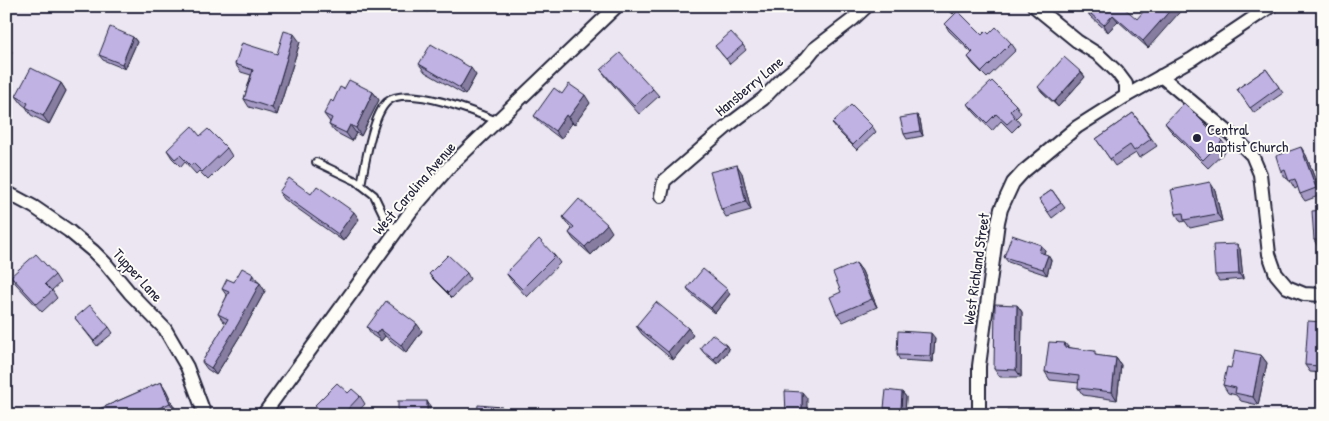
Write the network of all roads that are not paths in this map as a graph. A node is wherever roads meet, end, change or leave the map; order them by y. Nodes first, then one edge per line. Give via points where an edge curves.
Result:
1 (617, 6) edge
2 (867, 6) edge
3 (1034, 6) edge
4 (1271, 6) edge
5 (1161, 76) junction
6 (1126, 96) junction
7 (498, 121) junction
8 (316, 162) dead end
9 (361, 185) junction
10 (6, 192) edge
11 (661, 196) dead end
12 (396, 231) junction
13 (1323, 295) edge
14 (204, 415) edge
15 (263, 415) edge
16 (979, 415) edge

1 - 7 street, West Carolina Avenue
2 - 11 street, Hansberry Lane via 814,49 763,99 664,181
3 - 6 street via 1117,72 1126,84
4 - 5 street, West Richland Street
5 - 6 street, West Richland Street
5 - 13 street via 1234,136 1252,155 1260,174 1269,254 1276,274 1287,287 1304,294
6 - 16 street, West Richland Street via 1077,127 1023,172 1013,183 1001,209 980,366
7 - 9 lane via 452,104 422,97 396,96 381,109 367,148
7 - 12 street, West Carolina Avenue via 450,166
8 - 9 lane
9 - 12 lane via 374,195 385,218
10 - 14 street, Tupper Lane via 69,231 93,251 165,328 187,367
12 - 15 street, West Carolina Avenue

